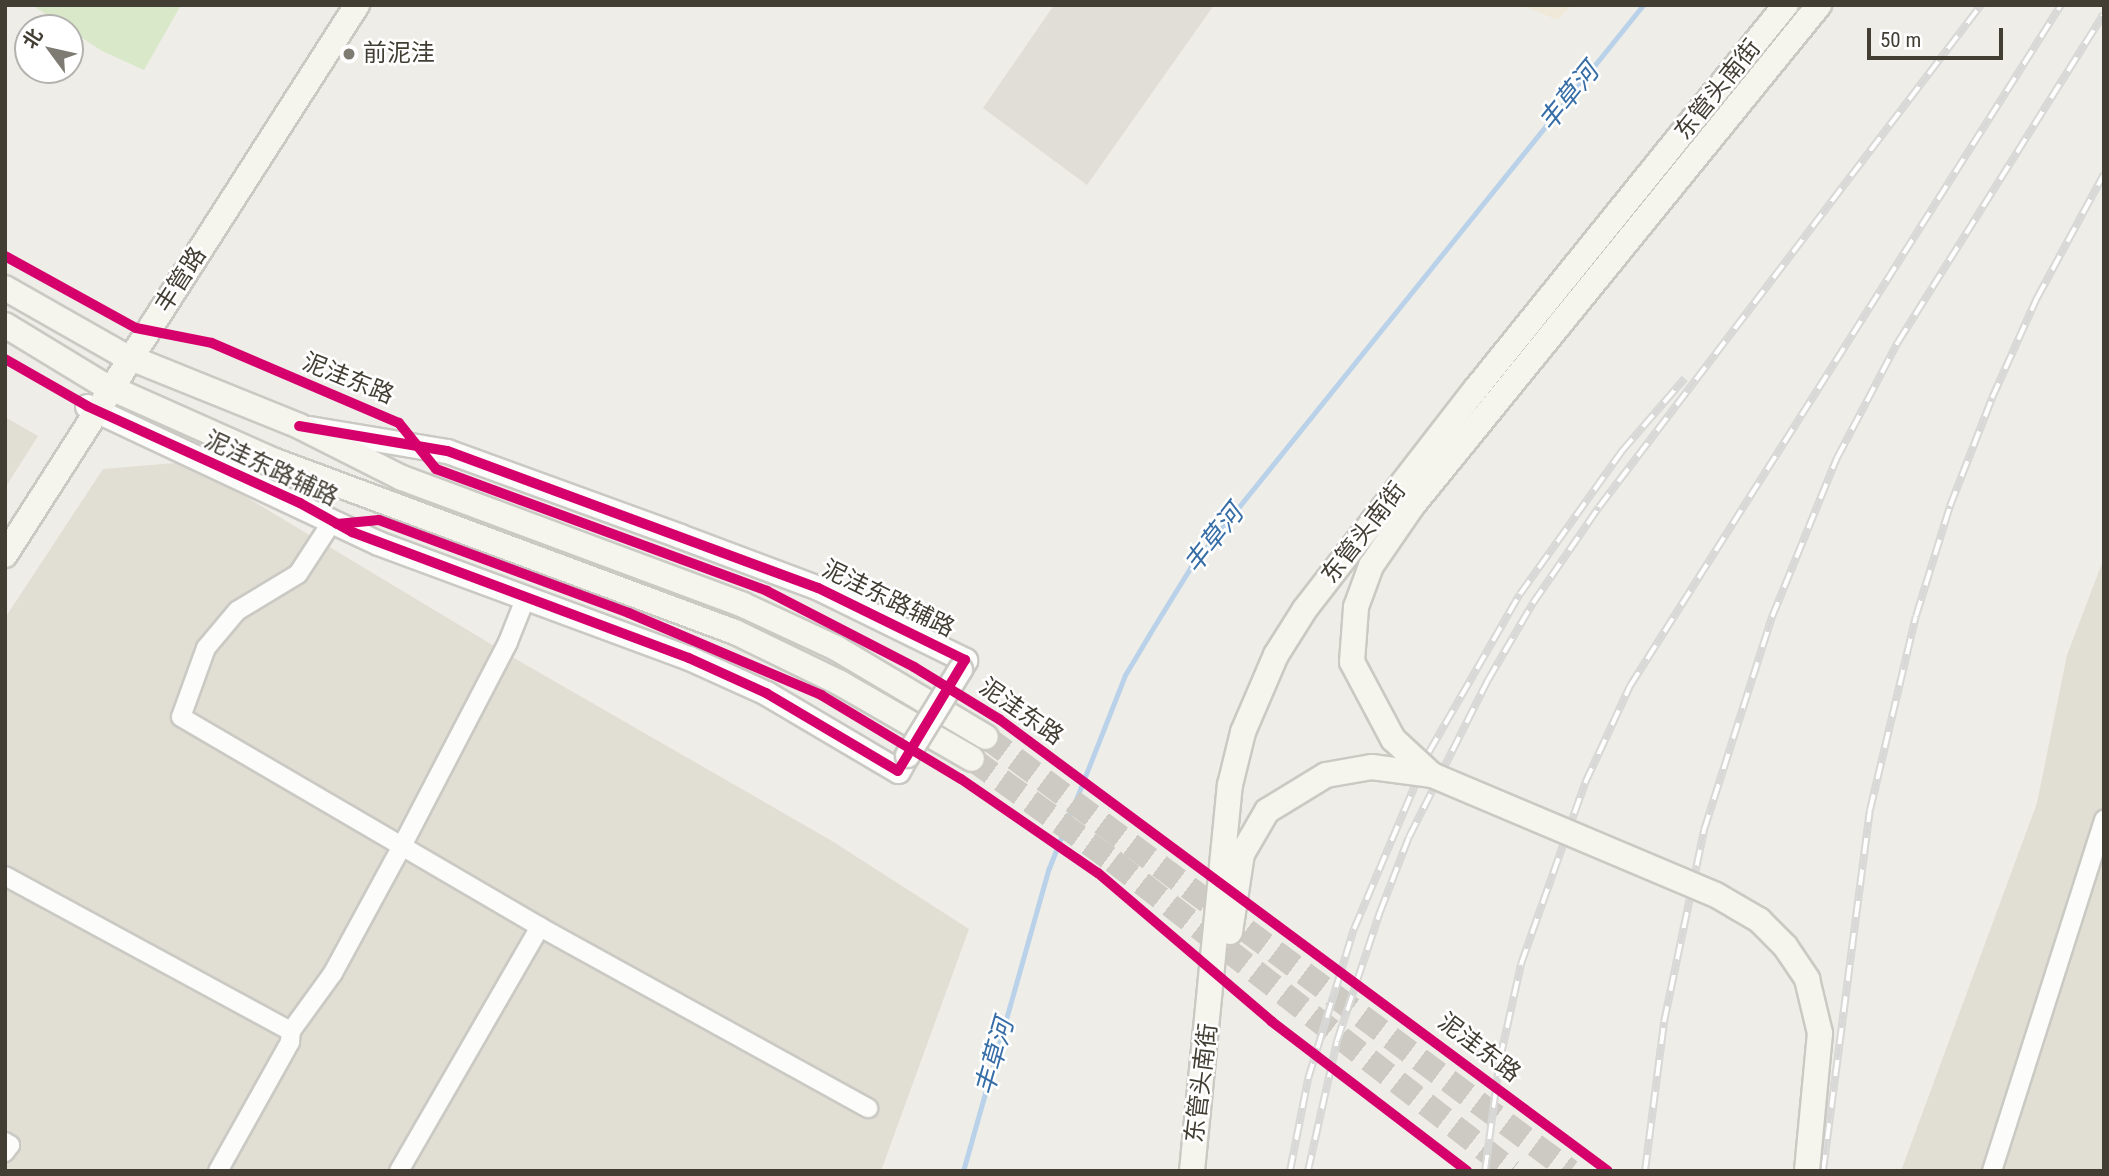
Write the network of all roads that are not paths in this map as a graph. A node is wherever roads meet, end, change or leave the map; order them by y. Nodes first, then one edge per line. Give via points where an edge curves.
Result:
1 (340, 5) edge
2 (357, 5) edge
3 (1787, 5) edge
4 (1819, 5) edge
5 (5, 288) edge
6 (5, 325) edge
7 (126, 356) junction
8 (107, 386) junction
9 (92, 409) junction
10 (299, 426) junction
11 (326, 531) dead end
12 (5, 533) edge
13 (5, 555) edge
14 (526, 597) junction
15 (986, 737) tunnel mouth
16 (972, 759) tunnel mouth
17 (1432, 775) junction
18 (2104, 819) edge
19 (402, 846) junction
20 (5, 876) edge
21 (540, 927) junction
22 (1211, 1012) junction
23 (291, 1031) junction
24 (868, 1108) dead end
25 (5, 1142) edge
26 (5, 1152) edge
27 (218, 1171) edge
28 (399, 1171) edge
29 (1192, 1171) edge
30 (1807, 1171) edge
31 (1992, 1171) edge

1 - 7 main road, 丰管路
2 - 7 main road, 丰管路
3 - 22 main road, 东管头南街, bridge via 1475,390 1305,609 1276,655 1243,732 1230,785
4 - 17 main road, 东管头南街, bridge via 1413,505 1371,566 1356,607 1352,662 1393,739
5 - 7 main road, 泥洼东路
6 - 8 main road
7 - 8 main road, 丰管路
7 - 10 main road, 泥洼东路
8 - 9 main road, 丰管路
8 - 16 main road via 275,461 736,632 840,683
9 - 12 main road, 丰管路
9 - 13 main road, 丰管路
9 - 14 street, 泥洼东路辅路 via 300,503 352,532
10 - 14 street, 泥洼东路辅路, bridge via 447,451 818,588 965,660 898,771 766,693 689,658
10 - 15 main road, 泥洼东路 via 402,478 743,605 836,649
11 - 19 street via 298,574 237,611 206,648 181,718
14 - 19 street via 508,642
17 - 22 main road, bridge via 1372,767 1326,775 1267,811 1242,854 1232,926
17 - 30 main road, bridge via 1716,895 1759,920 1786,946 1807,979 1821,1033
18 - 31 street
19 - 21 street
19 - 23 street via 333,973
20 - 23 street
21 - 24 street
21 - 28 street
22 - 29 main road, 东管头南街, bridge
23 - 27 street via 290,1042
25 - 26 street via 10,1145

